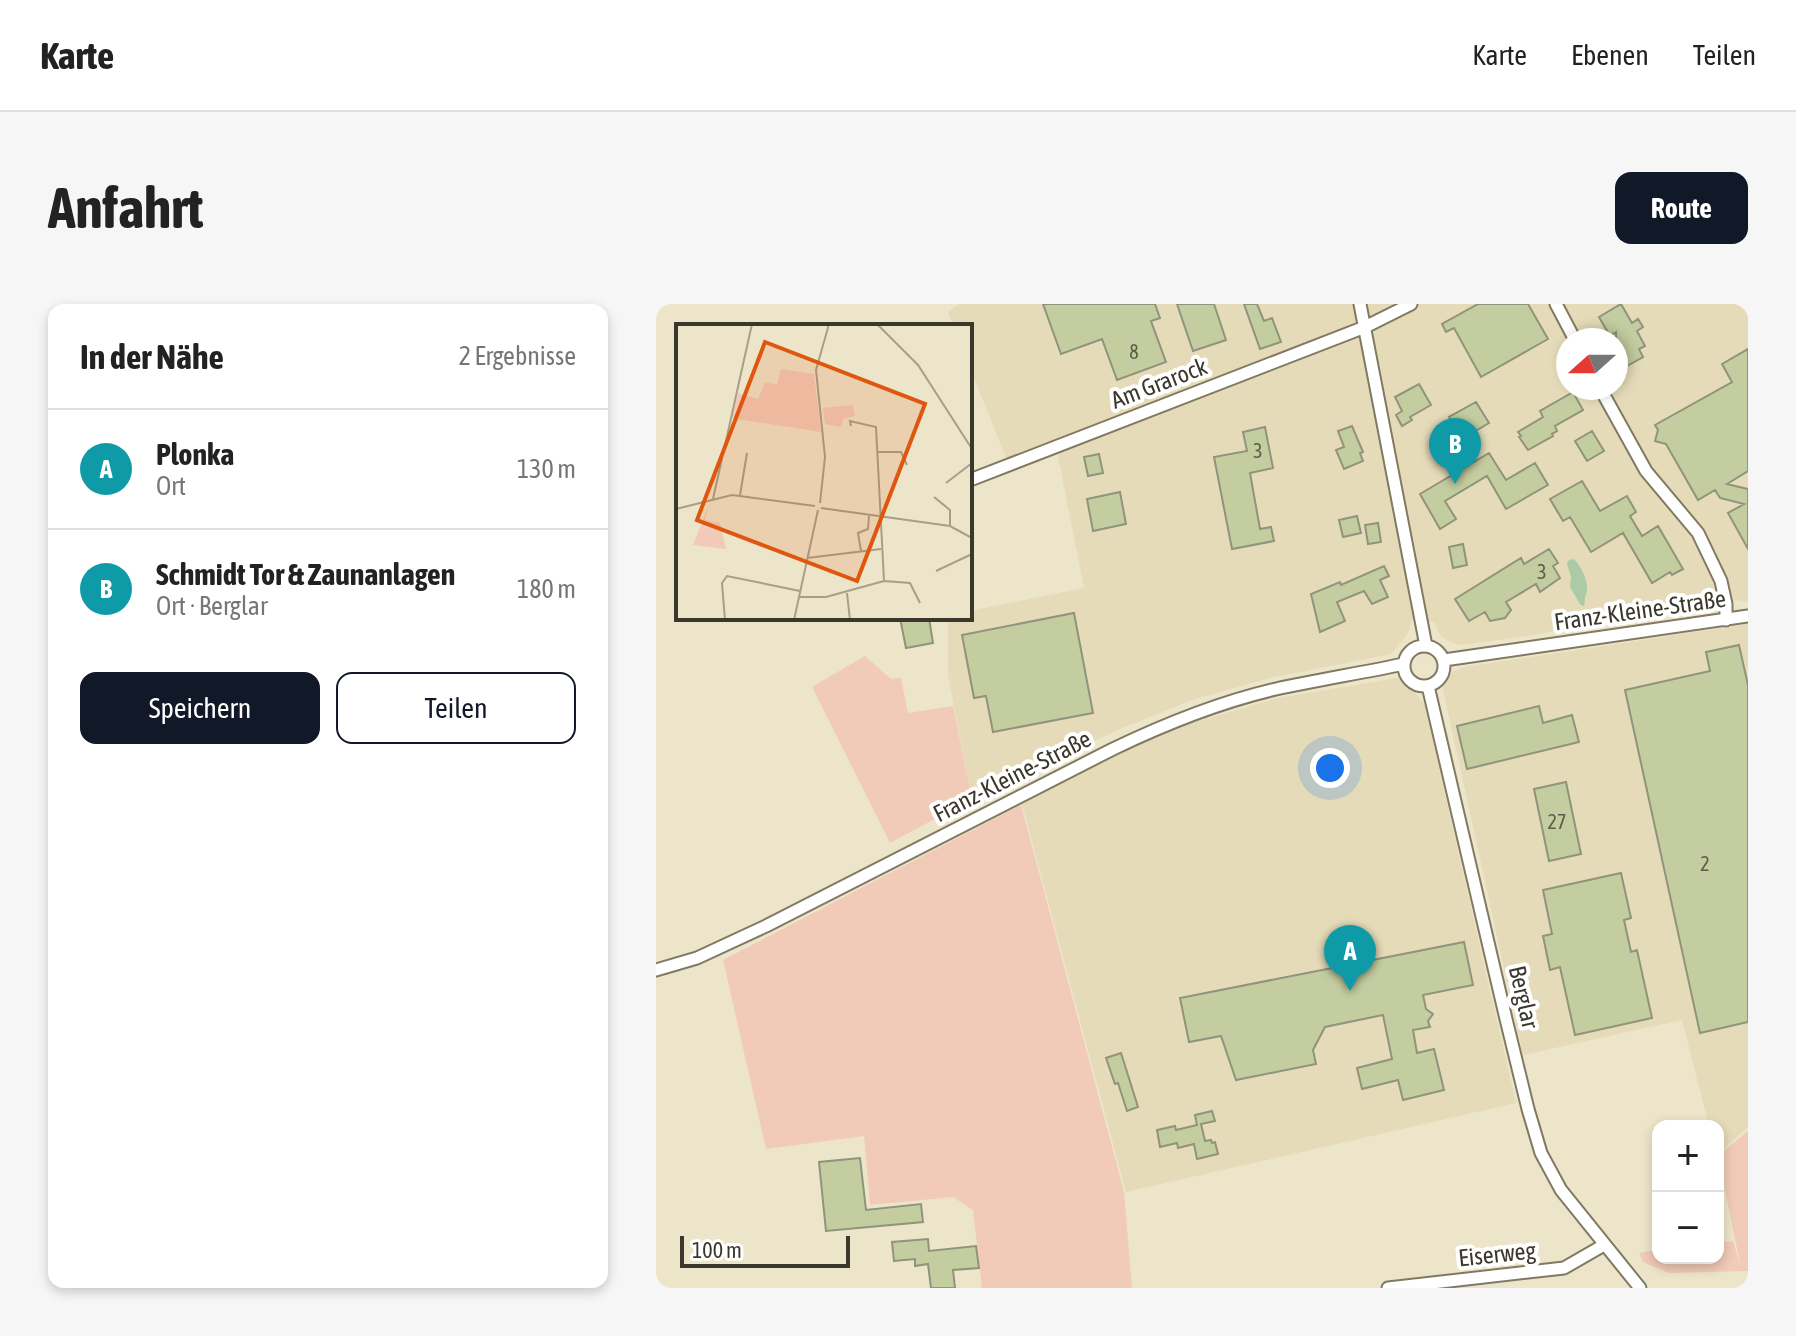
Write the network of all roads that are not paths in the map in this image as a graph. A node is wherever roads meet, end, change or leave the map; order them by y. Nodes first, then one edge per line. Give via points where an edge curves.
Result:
1 (1360, 304) edge
2 (1411, 304) edge
3 (1556, 304) edge
4 (1365, 327) junction
5 (1569, 328) edge
6 (1607, 400) edge
7 (972, 479) edge
8 (1748, 616) edge
9 (1726, 620) junction
10 (1426, 646) junction
11 (1444, 660) junction
12 (1404, 664) junction
13 (1428, 686) junction
14 (656, 970) edge
15 (1604, 1245) junction
16 (1388, 1288) edge
17 (1640, 1288) edge

1 - 4 street
2 - 4 street, Am Grarock
3 - 5 street
4 - 7 street, Am Grarock
4 - 10 street
6 - 9 street via 1646,471 1698,533 1721,581
8 - 9 street, Franz-Kleine-Straße
9 - 11 street, Franz-Kleine-Straße
10 - 11 street
10 - 12 street via 1413,649
11 - 13 street via 1440,679
12 - 13 street via 1411,681
12 - 14 street, Franz-Kleine-Straße via 1274,690 1165,725 766,926 697,958
13 - 15 street, Berglar via 1541,1153 1561,1190
15 - 16 street, Eiserweg via 1564,1268
15 - 17 street, Berglar

